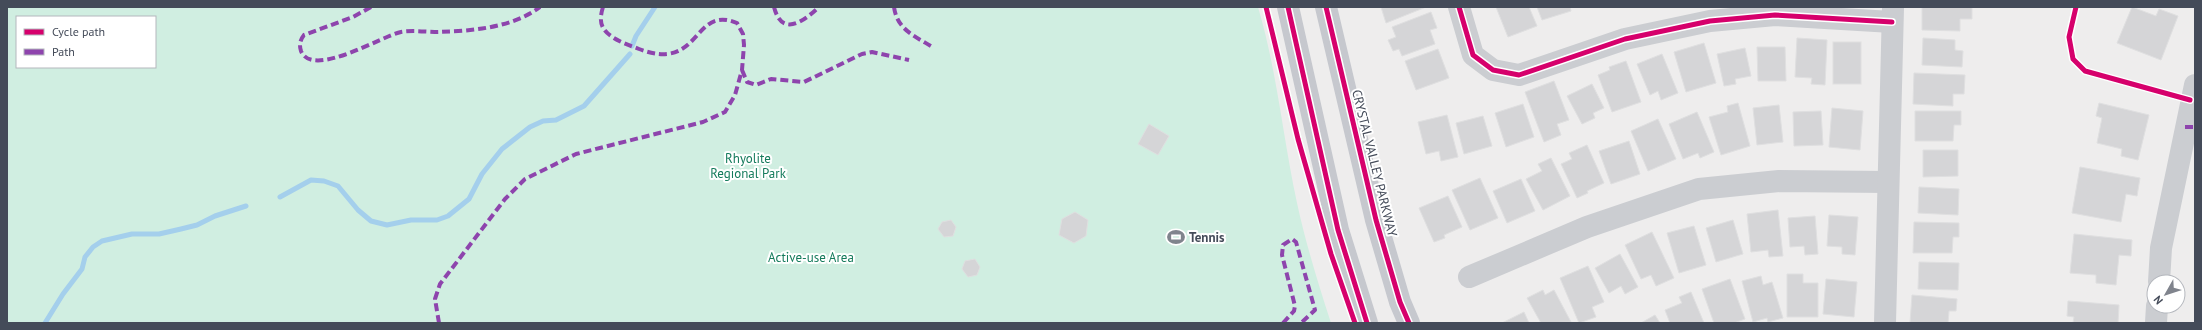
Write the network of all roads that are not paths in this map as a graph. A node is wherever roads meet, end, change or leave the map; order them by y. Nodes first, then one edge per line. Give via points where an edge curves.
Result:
1 (1288, 7) edge
2 (1326, 7) edge
3 (1459, 7) edge
4 (1893, 14) edge
5 (2195, 85) edge
6 (1888, 182) junction
7 (2159, 274) edge
8 (1469, 277) dead end
9 (1367, 323) edge
10 (1409, 323) edge
11 (1885, 323) edge

1 - 9 main road via 1338,230
2 - 10 main road, CRYSTAL VALLEY PARKWAY via 1376,220 1400,302
3 - 4 street via 1473,55 1492,70 1519,75 1624,39 1710,21 1775,15
4 - 6 street
5 - 7 street via 2161,248
6 - 8 street via 1779,181 1699,189 1587,227
6 - 11 street

